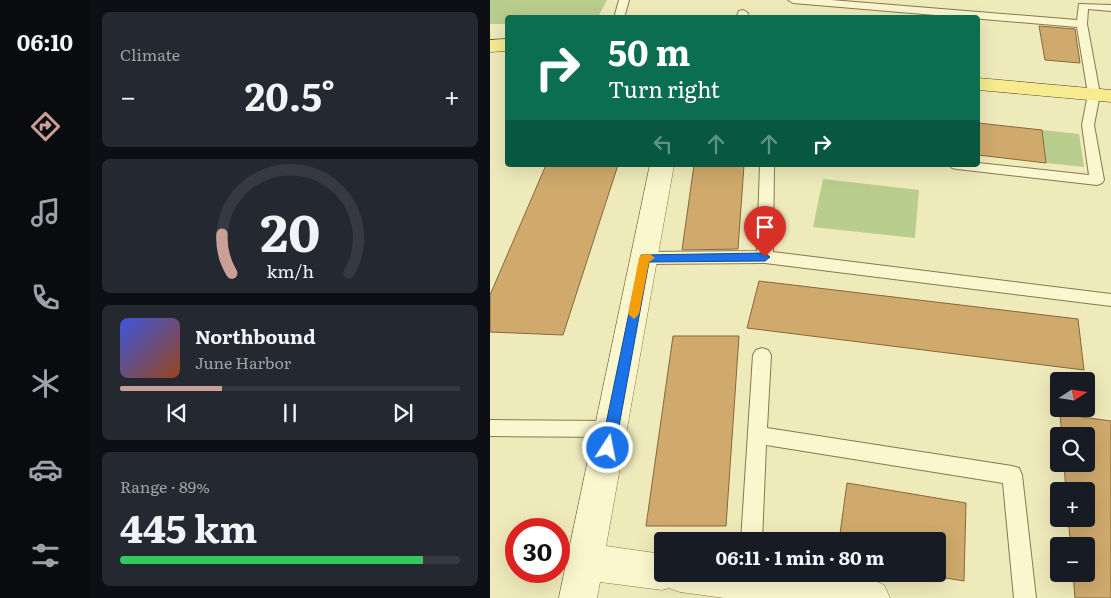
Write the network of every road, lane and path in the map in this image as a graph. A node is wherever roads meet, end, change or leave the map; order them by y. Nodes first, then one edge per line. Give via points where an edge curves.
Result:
1 (624, 0) edge
2 (793, 0) edge
3 (860, 6) junction
4 (1111, 8) edge
5 (620, 15) edge
6 (858, 15) edge
7 (971, 15) edge
8 (980, 16) edge
9 (1082, 24) junction
10 (490, 46) edge
11 (505, 46) edge
12 (980, 84) edge
13 (1102, 95) edge
14 (662, 167) edge
15 (767, 167) edge
16 (975, 167) edge
17 (1104, 181) edge
18 (765, 257) junction
19 (645, 258) junction
20 (1111, 300) edge
21 (762, 355) dead end
22 (490, 428) edge
23 (612, 429) junction
24 (757, 434) junction
25 (752, 532) edge
26 (586, 562) junction
27 (654, 571) edge
28 (730, 582) edge
29 (749, 585) edge
30 (864, 597) edge
31 (578, 598) edge
32 (1025, 598) edge

1 - 5 lane
2 - 3 lane
3 - 6 lane
3 - 7 lane
4 - 9 lane via 1083,6
8 - 9 lane
9 - 13 lane
10 - 11 main road
12 - 13 main road
13 - 17 lane via 1088,125
14 - 19 street
15 - 18 lane
16 - 17 lane
18 - 19 lane
18 - 20 lane
19 - 23 street
21 - 24 lane
22 - 23 lane
23 - 26 street
24 - 25 lane
24 - 32 lane via 1012,475
26 - 27 street
26 - 31 street
28 - 29 street
29 - 30 street

